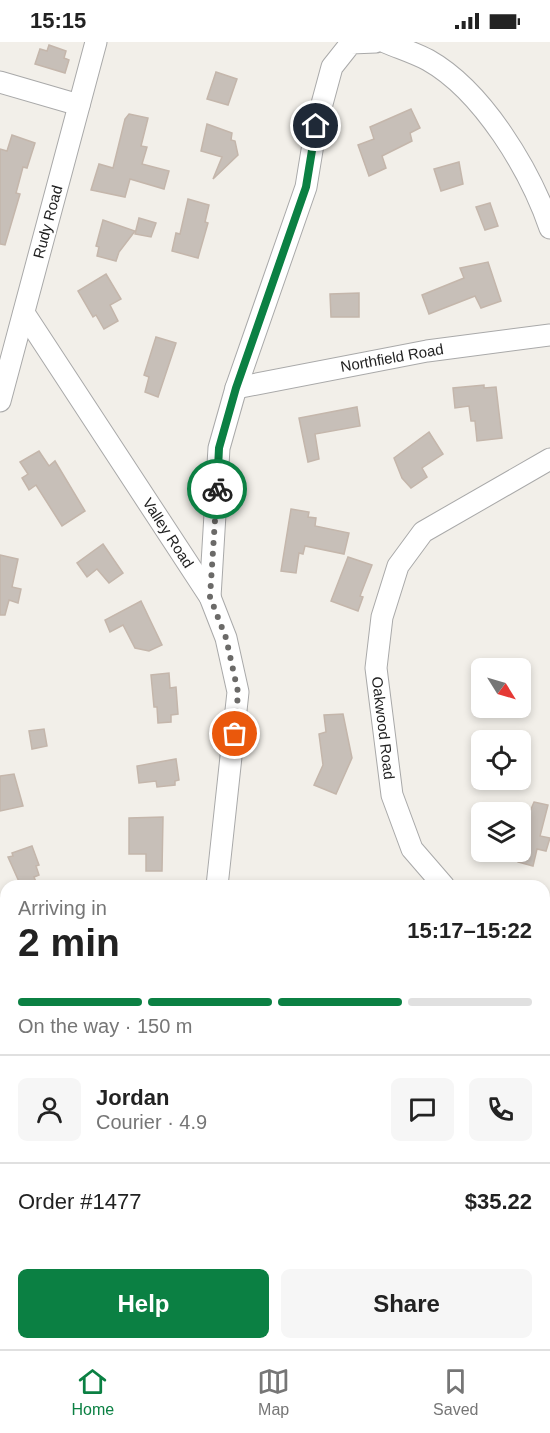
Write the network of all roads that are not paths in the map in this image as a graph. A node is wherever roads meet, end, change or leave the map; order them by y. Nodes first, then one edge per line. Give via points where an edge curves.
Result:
1 (96, 42) edge
2 (376, 42) edge
3 (385, 42) edge
4 (0, 82) edge
5 (79, 105) junction
6 (548, 216) edge
7 (24, 313) junction
8 (550, 335) edge
9 (236, 388) junction
10 (0, 401) edge
11 (550, 459) edge
12 (210, 597) junction
13 (218, 880) edge
14 (439, 880) edge

1 - 5 street, Rudy Road
2 - 9 street via 351,43 332,67 316,126 306,187
3 - 6 street via 428,60 468,90 506,141
4 - 5 street
5 - 7 street, Rudy Road
7 - 10 street, Rudy Road
7 - 12 street, Valley Road
8 - 9 street, Northfield Road via 427,351
9 - 12 street via 219,448
11 - 14 street, Oakwood Road via 423,532 398,566 382,617 376,668 392,795 412,849
12 - 13 street, Valley Road via 226,638 238,692

